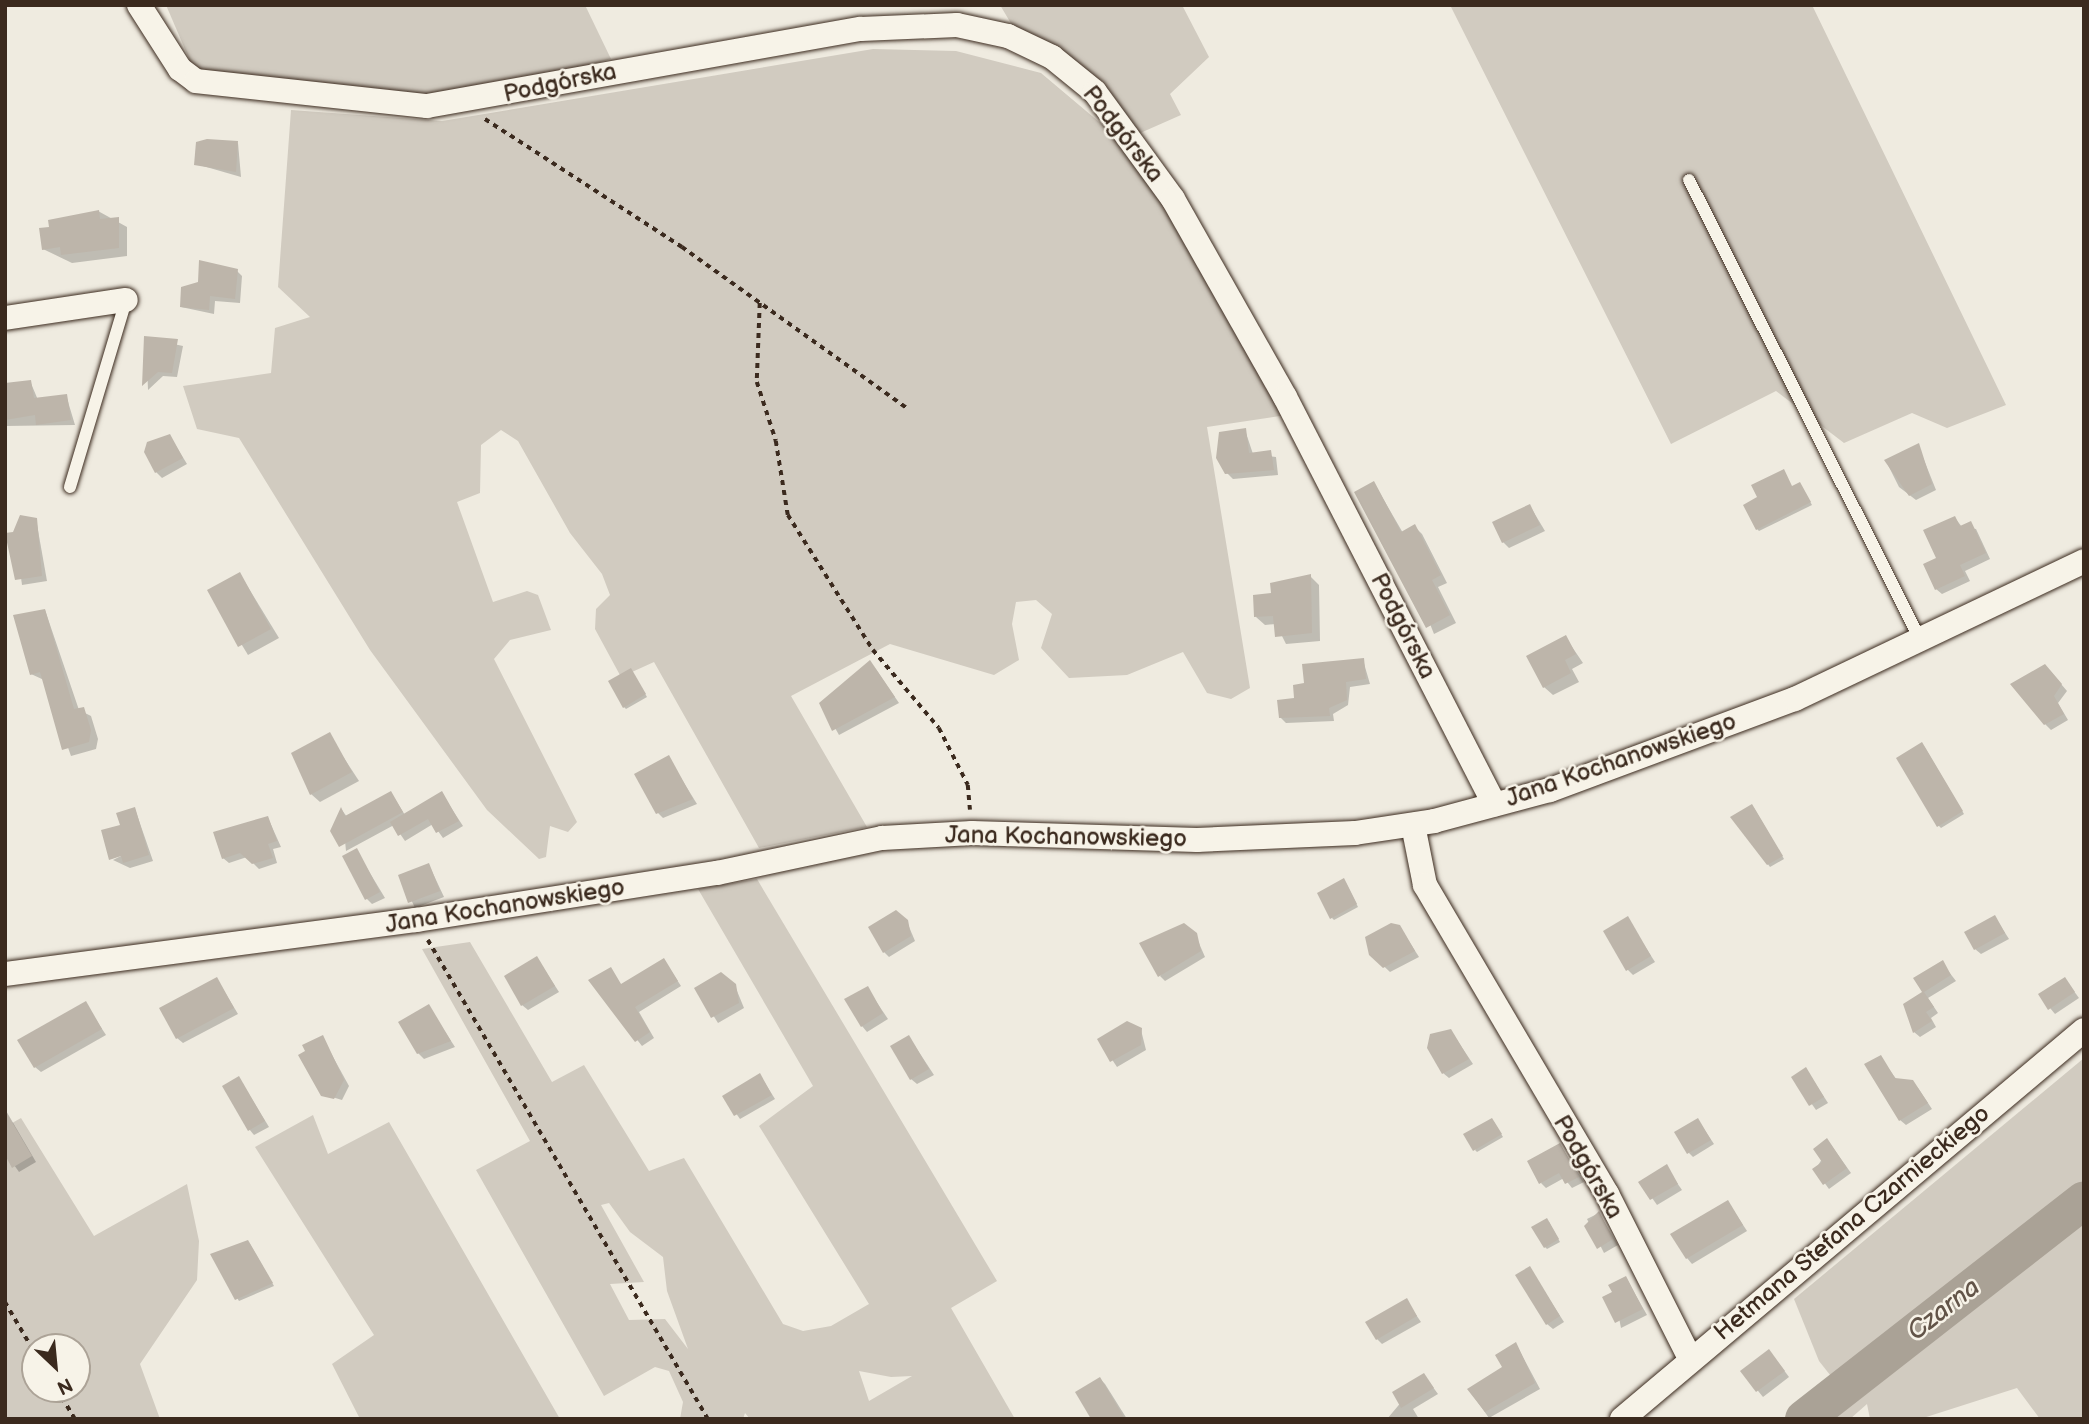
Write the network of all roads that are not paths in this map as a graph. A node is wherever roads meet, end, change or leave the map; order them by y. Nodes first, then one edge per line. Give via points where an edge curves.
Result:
1 (139, 5) edge
2 (1689, 180) dead end
3 (126, 300) joint
4 (5, 317) edge
5 (70, 487) dead end
6 (2084, 561) edge
7 (1920, 639) junction
8 (1494, 804) junction
9 (1412, 825) junction
10 (5, 974) edge
11 (2084, 1030) edge
12 (1691, 1360) junction
13 (1622, 1419) edge

1 - 8 street, Podgórska via 180,69 196,81 235,90 460,104 862,29 957,24 1008,36 1052,57 1095,92 1179,209 1285,397
2 - 7 lane
3 - 4 street
3 - 5 lane
6 - 7 street, Jana Kochanowskiego
7 - 8 street, Jana Kochanowskiego via 1795,699
8 - 9 street, Jana Kochanowskiego
9 - 10 street, Jana Kochanowskiego via 1197,840 972,833 882,838 717,873 416,920
9 - 12 street, Podgórska via 1425,885 1607,1194
11 - 12 street, Hetmana Stefana Czarnieckiego
12 - 13 street, Hetmana Stefana Czarnieckiego

